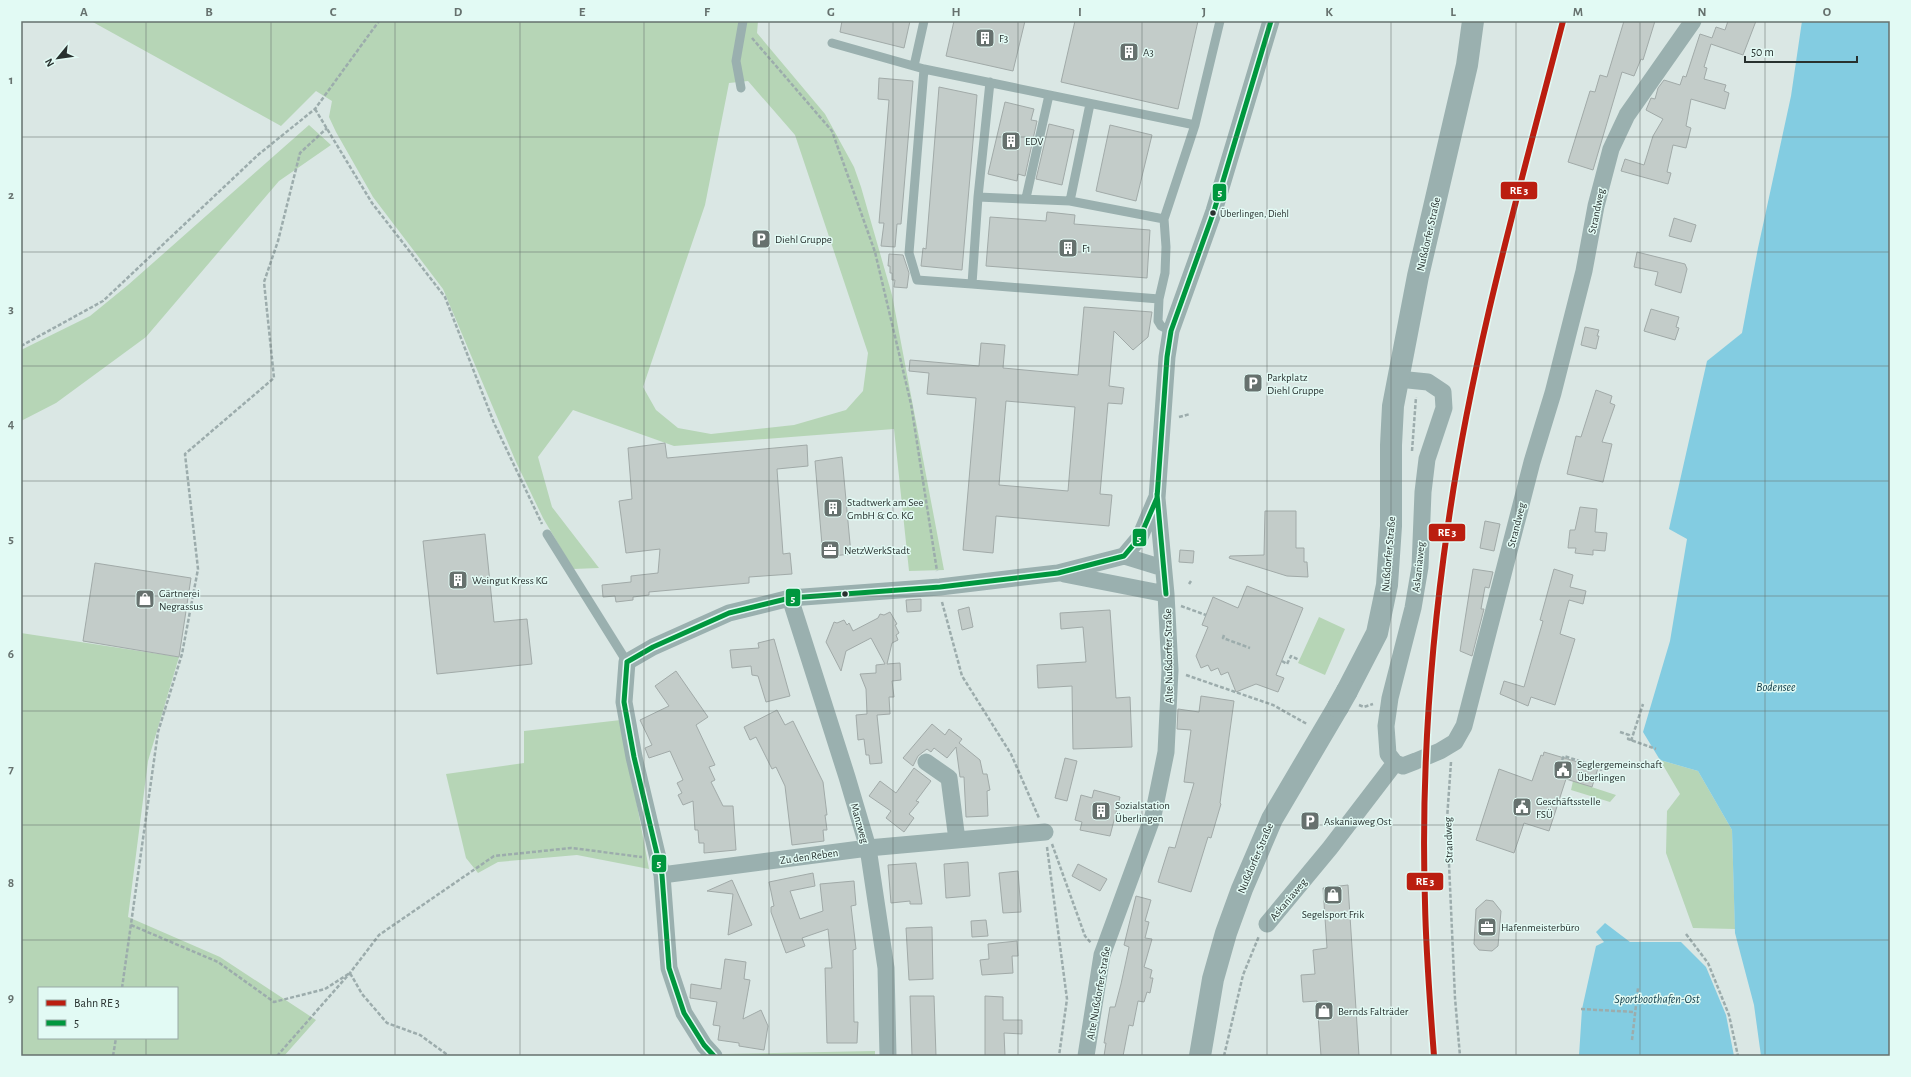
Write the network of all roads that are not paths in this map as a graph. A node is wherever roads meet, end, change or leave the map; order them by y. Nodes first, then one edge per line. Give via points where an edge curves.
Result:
1 (924, 21) edge
2 (1220, 21) edge
3 (1271, 21) edge
4 (1473, 21) edge
5 (1693, 21) edge
6 (743, 24) edge
7 (832, 43) dead end
8 (914, 66) junction
9 (924, 69) junction
10 (990, 82) junction
11 (742, 88) dead end
12 (1049, 95) junction
13 (1090, 104) junction
14 (1194, 126) junction
15 (978, 197) junction
16 (1026, 198) junction
17 (1070, 201) junction
18 (1164, 219) junction
19 (972, 284) junction
20 (1159, 299) junction
21 (1171, 331) junction
22 (1398, 379) junction
23 (1157, 498) junction
24 (547, 534) road end
25 (1124, 556) junction
26 (1164, 568) junction
27 (1058, 573) junction
28 (790, 598) junction
29 (1167, 598) junction
30 (627, 662) junction
31 (926, 762) dead end
32 (1395, 763) junction
33 (1045, 832) road end
34 (956, 840) junction
35 (868, 848) junction
36 (660, 867) junction
37 (1266, 924) road end
38 (714, 1056) edge
39 (888, 1056) edge
40 (1086, 1056) edge
41 (1200, 1056) edge

1 - 8 lane
2 - 14 lane
3 - 21 street, Alte Nußdorfer Straße via 1214,211
4 - 22 street, Nußdorfer Straße via 1467,65 1418,276
5 - 32 street, Strandweg via 1627,115 1611,149 1553,393 1532,462 1464,726 1455,742 1440,751 1403,766
6 - 11 lane via 736,61
7 - 8 lane
8 - 9 lane
9 - 10 lane
9 - 19 lane via 909,253 917,280
10 - 12 lane
10 - 15 lane
12 - 13 lane
12 - 16 lane
13 - 14 lane
13 - 17 lane
14 - 18 lane
15 - 16 lane
15 - 19 lane
16 - 17 lane
17 - 18 lane
18 - 20 lane via 1165,273
19 - 20 lane
20 - 21 lane via 1158,321 1161,326
21 - 23 street, Alte Nußdorfer Straße
22 - 32 street, Askaniaweg via 1428,382 1443,392 1444,408 1427,459 1420,567 1386,726 1388,754
22 - 41 street, Nußdorfer Straße via 1391,445 1391,526 1387,585 1377,633 1272,819 1242,889 1213,979
23 - 25 street via 1140,537
23 - 26 street, Alte Nußdorfer Straße
24 - 30 lane
25 - 26 street
25 - 27 street
26 - 29 street, Alte Nußdorfer Straße
27 - 28 street via 940,587
27 - 29 street
28 - 30 street via 729,613 653,647
28 - 35 street, Manzweg
29 - 40 street, Alte Nußdorfer Straße via 1170,670 1166,752 1152,816 1102,955
30 - 36 street via 624,702
31 - 34 street via 949,778
32 - 37 street, Askaniaweg via 1330,848
33 - 34 street, Zu den Reben
34 - 35 street, Zu den Reben
35 - 36 street, Zu den Reben
35 - 39 street, Manzweg via 886,968
36 - 38 street via 669,968 684,1013

